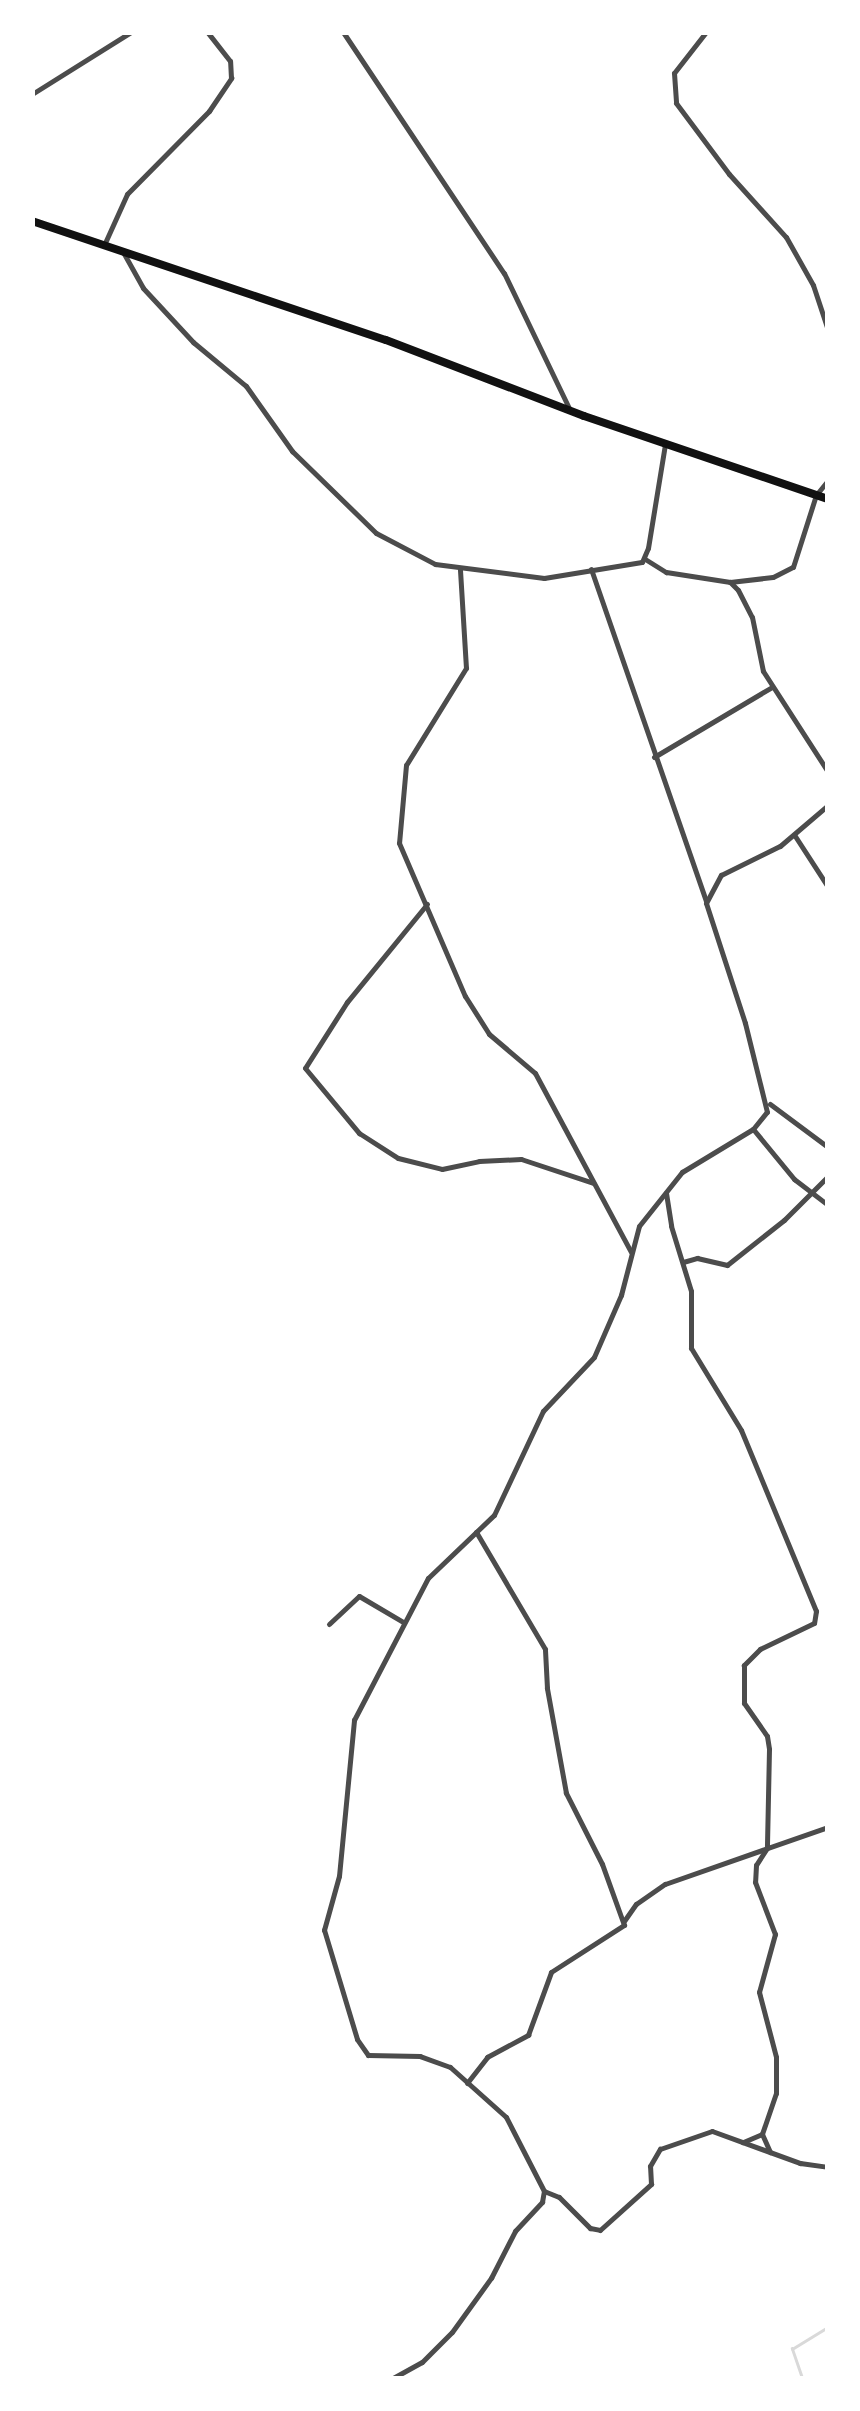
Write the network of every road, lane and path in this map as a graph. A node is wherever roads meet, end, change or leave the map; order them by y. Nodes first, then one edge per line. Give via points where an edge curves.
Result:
1 (130, 32) edge
2 (208, 32) edge
3 (343, 32) edge
4 (706, 32) edge
5 (32, 94) edge
6 (32, 221) edge
7 (104, 245) junction
8 (123, 252) junction
9 (828, 330) edge
10 (570, 410) junction
11 (665, 444) junction
12 (828, 480) edge
13 (816, 495) junction
14 (828, 499) edge
15 (644, 560) junction
16 (591, 569) junction
17 (460, 570) junction
18 (730, 582) junction
19 (772, 687) junction
20 (654, 757) junction
21 (828, 772) edge
22 (828, 805) edge
23 (794, 836) junction
24 (828, 887) edge
25 (428, 903) junction
26 (706, 903) junction
27 (768, 1102) junction
28 (753, 1128) junction
29 (828, 1147) edge
30 (828, 1176) edge
31 (596, 1184) junction
32 (666, 1190) junction
33 (812, 1194) junction
34 (828, 1205) edge
35 (631, 1252) junction
36 (682, 1262) junction
37 (476, 1532) junction
38 (403, 1622) junction
39 (329, 1624) dead end
40 (828, 1828) edge
41 (767, 1848) junction
42 (624, 1921) junction
43 (467, 2083) junction
44 (762, 2134) junction
45 (743, 2142) junction
46 (770, 2152) junction
47 (828, 2167) edge
48 (544, 2191) junction
49 (393, 2378) edge

1 - 5 street
2 - 7 street via 230,61 231,78 209,111 127,194
3 - 10 street via 504,273
4 - 9 street via 678,65 673,95 728,174 786,236
6 - 7 main road
7 - 8 main road
8 - 10 main road
8 - 17 street via 143,288 246,386 282,440 376,533
10 - 11 main road
11 - 13 main road
11 - 15 street
12 - 13 street
13 - 14 main road
13 - 18 street via 793,567 773,577
15 - 16 street
15 - 18 street via 666,572
16 - 17 street via 544,578
16 - 20 street
17 - 25 street via 466,668 406,765 397,828
18 - 19 street via 749,608 759,663
19 - 20 street
19 - 21 street
20 - 26 street
22 - 23 street
23 - 24 street
23 - 26 street via 721,876
25 - 31 street via 464,996 489,1034 535,1073
25 - 31 street via 347,1002 306,1068 359,1133 398,1158 442,1169 521,1159
26 - 27 street
27 - 28 street
27 - 29 street
28 - 32 street via 698,1161
28 - 33 street
30 - 33 street
31 - 35 street
32 - 35 street via 639,1226
32 - 36 street
33 - 34 street
33 - 36 street via 727,1265
35 - 37 street via 605,1336 582,1373 543,1411 494,1515
36 - 41 street via 692,1303 691,1348 742,1430 816,1611 814,1624 760,1649 744,1666 744,1703 767,1736
37 - 38 street via 428,1578
37 - 42 street via 546,1649 566,1793
38 - 39 street via 359,1596
38 - 43 street via 354,1720 339,1876 324,1930 343,2002 368,2056 441,2060
40 - 41 street
41 - 42 street via 665,1884
41 - 44 street via 755,1882 776,1943 759,1992 776,2057 776,2093
42 - 43 street via 623,1928 551,1972 528,2035 488,2057
43 - 48 street via 506,2117
44 - 45 street
44 - 46 street
45 - 46 street
45 - 48 street via 712,2131 663,2146 650,2166 652,2184 600,2230
46 - 47 street
48 - 49 street via 452,2332 422,2362

